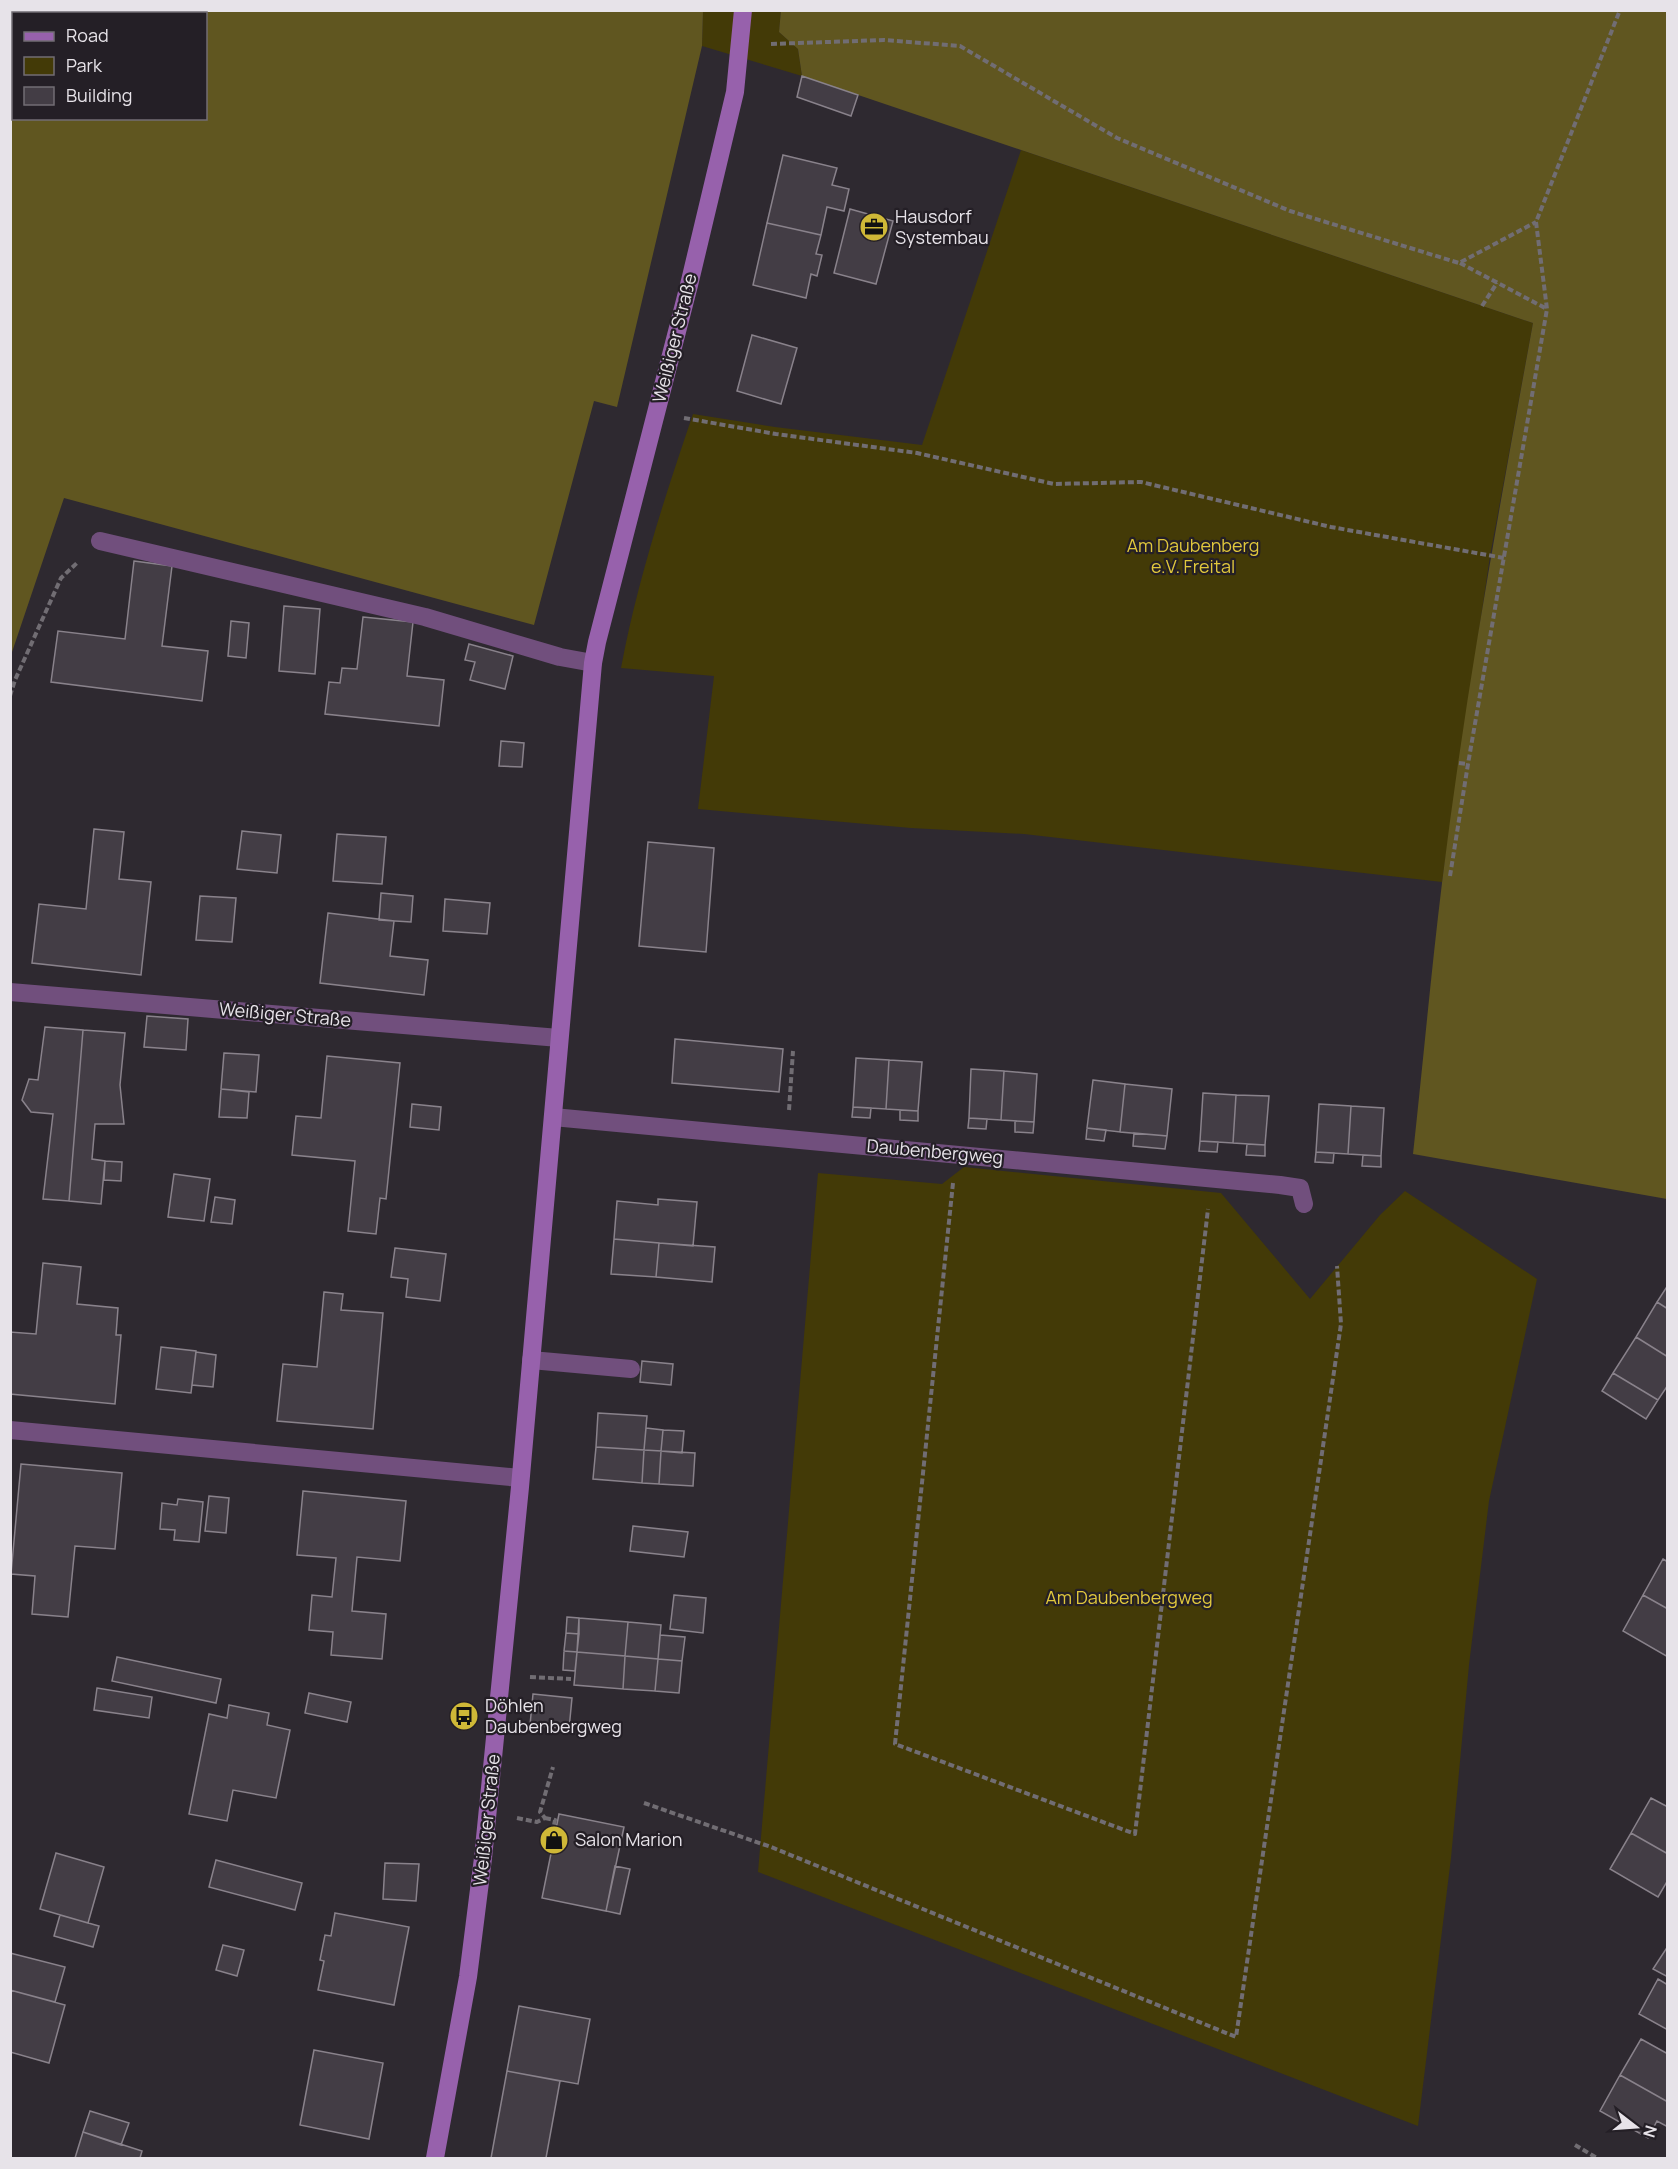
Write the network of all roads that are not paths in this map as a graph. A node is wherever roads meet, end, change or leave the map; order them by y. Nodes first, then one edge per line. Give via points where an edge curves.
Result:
1 (743, 10) edge
2 (100, 542) road end
3 (593, 663) junction
4 (10, 992) edge
5 (559, 1038) junction
6 (553, 1117) junction
7 (1304, 1204) dead end
8 (531, 1360) junction
9 (631, 1369) dead end
10 (10, 1430) edge
11 (520, 1478) junction
12 (435, 2158) edge

1 - 3 street, Weißiger Straße via 735,92
2 - 3 street via 425,617
3 - 5 street, Weißiger Straße
4 - 5 street, Weißiger Straße
5 - 6 street, Weißiger Straße
6 - 7 street, Daubenbergweg via 1300,1188
6 - 8 street, Weißiger Straße
8 - 9 street
8 - 11 street, Weißiger Straße
10 - 11 street
11 - 12 street, Weißiger Straße via 475,1926

